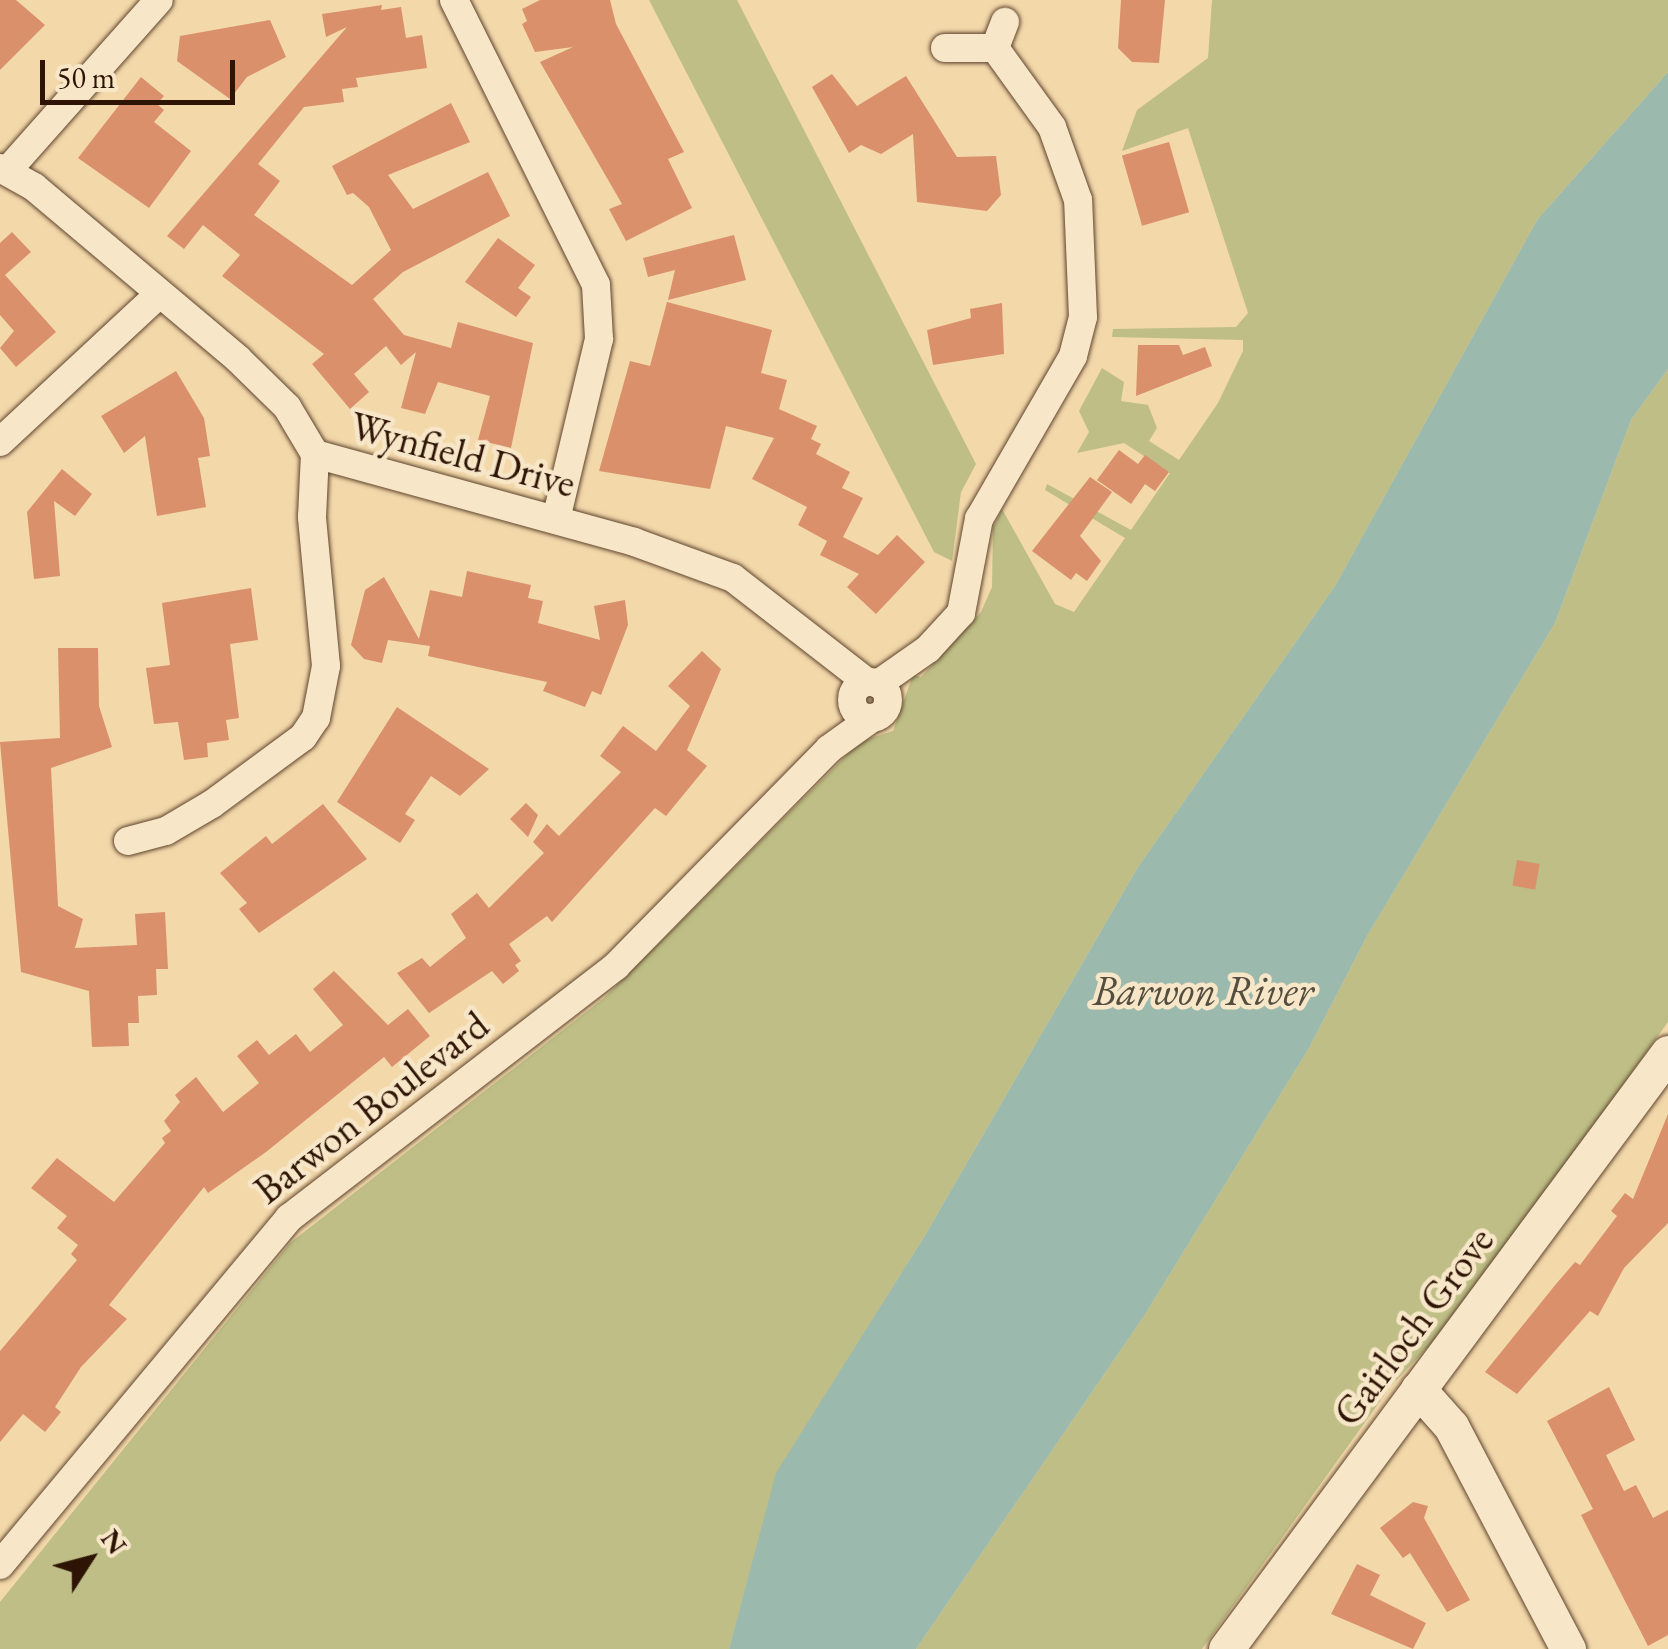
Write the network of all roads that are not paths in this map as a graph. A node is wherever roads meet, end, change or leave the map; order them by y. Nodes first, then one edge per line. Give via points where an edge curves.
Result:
1 (158, 0) edge
2 (454, 0) edge
3 (1005, 22) dead end
4 (944, 48) dead end
5 (995, 48) junction
6 (4, 169) edge
7 (159, 294) junction
8 (0, 442) edge
9 (315, 454) junction
10 (556, 520) junction
11 (868, 699) junction
12 (128, 842) dead end
13 (1668, 1053) edge
14 (1418, 1390) junction
15 (0, 1565) edge
16 (1226, 1649) edge
17 (1568, 1649) edge

1 - 6 street
2 - 10 street via 596,285 598,339
3 - 5 street
4 - 5 street
5 - 11 street, Barwon Boulevard via 1052,127 1078,200 1082,317 1072,356 979,519 969,597 928,649
6 - 7 street, Wynfield Drive
7 - 8 street
7 - 9 street, Wynfield Drive via 286,406
9 - 10 street, Wynfield Drive
9 - 12 street via 312,518 326,666 316,718 303,737 212,804 166,831
10 - 11 street, Wynfield Drive via 732,578
11 - 15 street, Barwon Boulevard via 829,749 616,966 268,1238
13 - 14 street, Gairloch Grove
14 - 16 street, Gairloch Grove
14 - 17 street via 1451,1426

